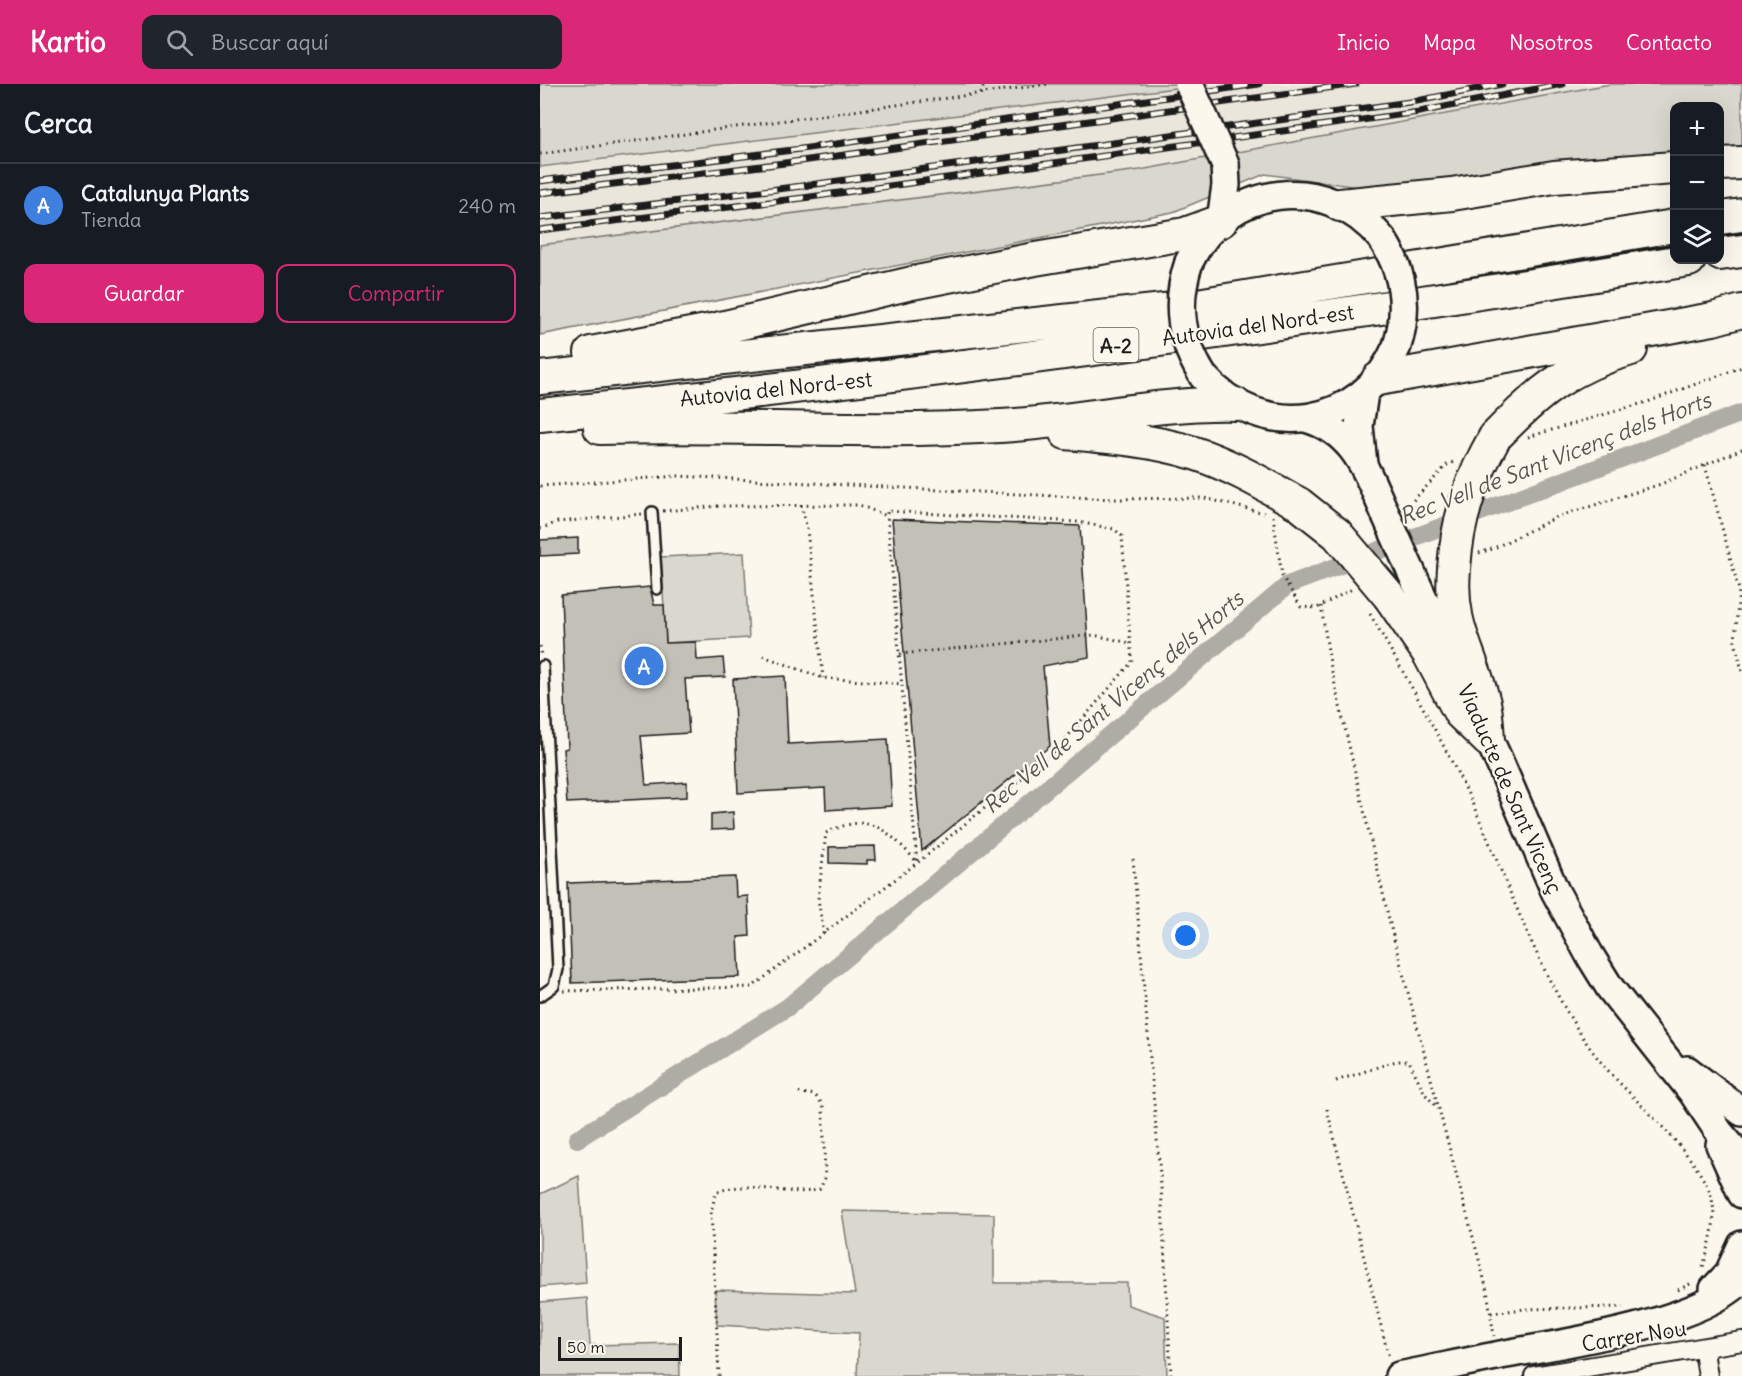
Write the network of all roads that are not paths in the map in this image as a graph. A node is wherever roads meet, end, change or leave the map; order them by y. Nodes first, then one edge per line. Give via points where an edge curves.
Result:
1 (1189, 84) edge
2 (1742, 163) edge
3 (1225, 164) junction
4 (1724, 164) edge
5 (1670, 168) edge
6 (1272, 196) junction
7 (1340, 205) junction
8 (1742, 214) edge
9 (1724, 217) edge
10 (1221, 221) junction
11 (1670, 227) edge
12 (1742, 251) edge
13 (1724, 253) edge
14 (1670, 263) edge
15 (1728, 315) edge
16 (540, 359) edge
17 (540, 378) edge
18 (1371, 386) junction
19 (1235, 404) junction
20 (540, 415) edge
21 (1306, 418) junction
22 (540, 426) edge
23 (1002, 426) junction
24 (1363, 465) junction
25 (652, 512) road end
26 (657, 590) dead end
27 (1392, 597) junction
28 (543, 666) dead end
29 (1488, 740) junction
30 (540, 996) edge
31 (1649, 1038) junction
32 (1693, 1093) junction
33 (1742, 1112) edge
34 (1742, 1137) edge
35 (1742, 1158) edge
36 (1742, 1194) edge
37 (1742, 1245) edge
38 (1742, 1279) edge
39 (1742, 1303) edge
40 (1701, 1304) junction
41 (1742, 1341) edge
42 (1706, 1347) junction
43 (1395, 1371) edge
44 (1460, 1376) edge
45 (1534, 1376) edge
46 (1708, 1376) edge

1 - 3 main road, bridge
2 - 4 highway
3 - 6 main road
3 - 10 main road
5 - 7 highway via 1554,177 1441,195
6 - 7 main road via 1307,195
6 - 10 main road via 1239,207
7 - 18 main road, bridge via 1363,219 1382,239 1399,272 1404,297 1397,346
8 - 9 highway
10 - 16 highway via 1185,234 912,283 624,348
10 - 19 main road, bridge via 1189,262 1181,291 1181,321 1189,350 1203,376
11 - 17 highway, Autovia del Nord-est / A-2 via 1173,309
12 - 13 highway
14 - 20 highway, Autovia del Nord-est / A-2 via 1470,296 918,373
15 - 18 highway
15 - 29 highway, bridge via 1575,370 1533,397 1495,437 1479,464 1464,506 1463,562 1452,598 1457,625 1484,700
18 - 21 main road via 1337,410
18 - 24 main road via 1359,426
19 - 21 main road via 1276,418
19 - 23 highway via 1178,406
21 - 24 main road via 1333,429
22 - 23 highway
23 - 27 highway, bridge via 1131,438 1194,453 1247,474 1299,504 1337,534
24 - 27 main road, bridge via 1384,513
25 - 26 lane
27 - 29 highway via 1429,654 1460,713
28 - 30 lane via 558,969 554,986
29 - 31 main road, Viaducte de Sant Vicenç via 1589,954
31 - 32 main road, Viaducte de Sant Vicenç
31 - 33 main road
32 - 34 main road, Viaducte de Sant Vicenç
32 - 35 main road, Viaducte de Sant Vicenç
32 - 36 main road
37 - 40 main road via 1729,1273
38 - 40 main road via 1725,1293
39 - 44 main road via 1705,1323 1677,1332
40 - 43 main road via 1671,1317 1595,1337
41 - 42 street, Carrer Nou
42 - 45 street, Carrer Nou
42 - 46 street

